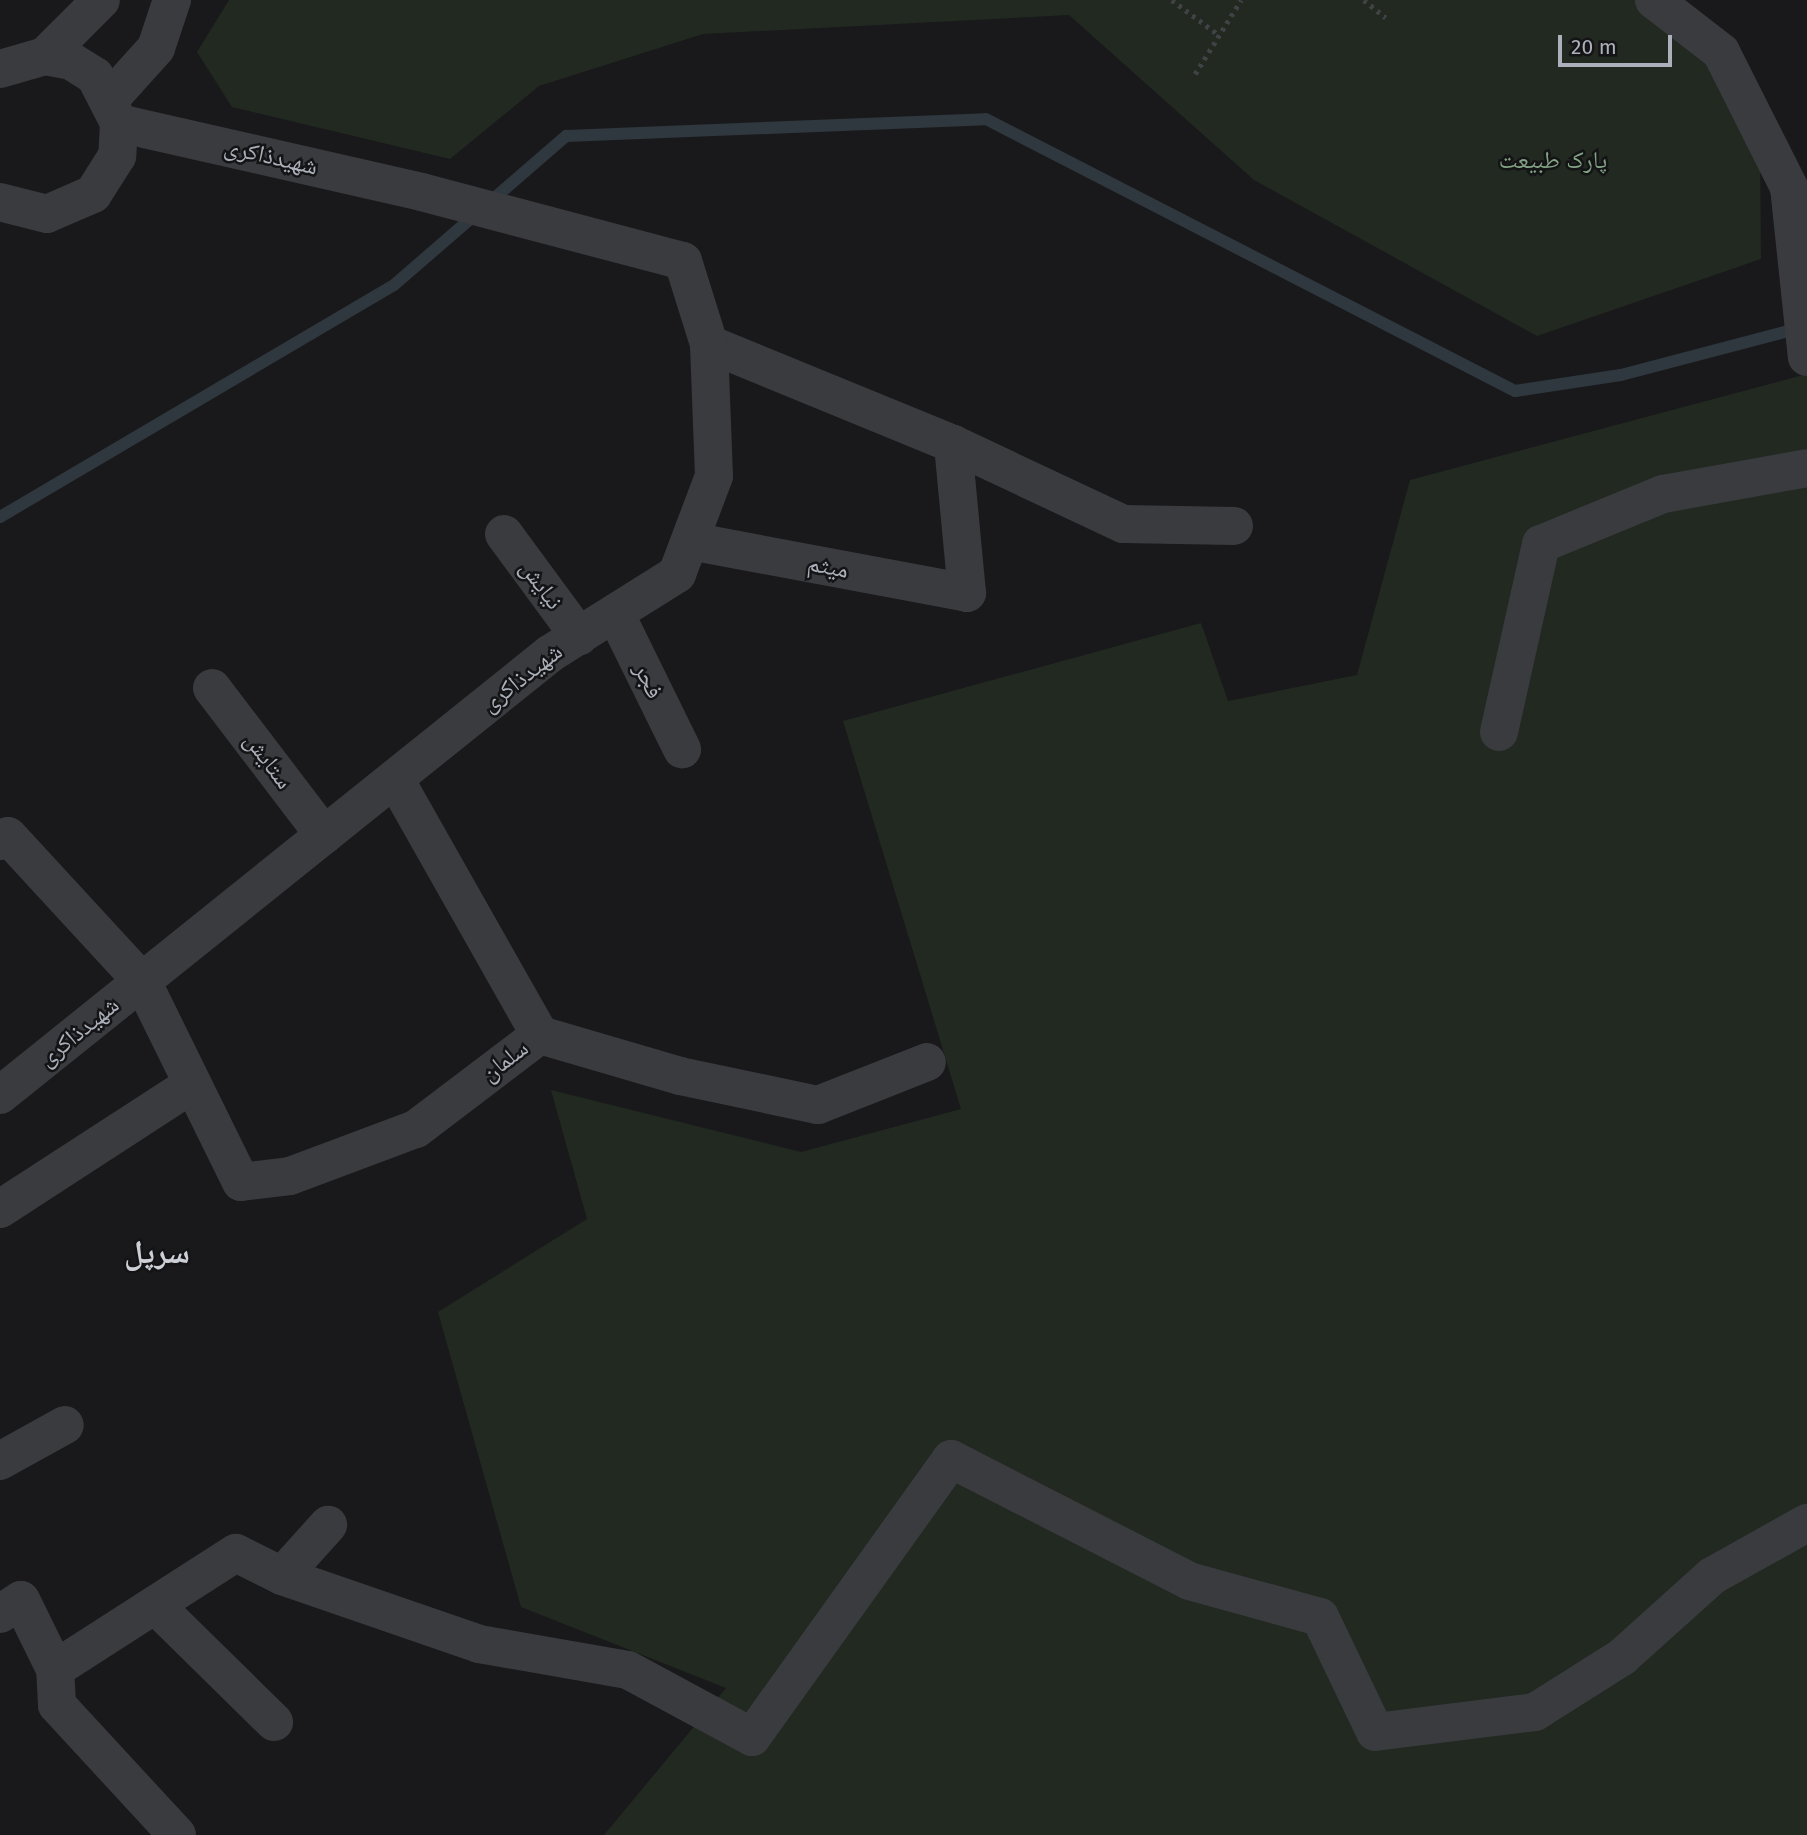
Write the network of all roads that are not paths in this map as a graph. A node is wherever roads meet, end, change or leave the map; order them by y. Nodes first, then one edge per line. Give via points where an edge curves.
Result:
1 (101, 0) edge
2 (172, 0) edge
3 (1654, 0) edge
4 (45, 55) junction
5 (0, 69) edge
6 (115, 110) junction
7 (8, 212) edge
8 (709, 344) junction
9 (1807, 356) edge
10 (953, 444) junction
11 (1807, 468) edge
12 (1234, 527) dead end
13 (504, 534) dead end
14 (690, 541) junction
15 (615, 613) junction
16 (579, 636) junction
17 (212, 688) dead end
18 (1499, 732) dead end
19 (682, 750) dead end
20 (395, 779) junction
21 (324, 835) junction
22 (0, 841) edge
23 (142, 981) junction
24 (540, 1035) junction
25 (927, 1062) dead end
26 (191, 1085) junction
27 (0, 1095) edge
28 (2, 1202) edge
29 (65, 1425) dead end
30 (0, 1461) edge
31 (1807, 1523) edge
32 (328, 1525) dead end
33 (282, 1576) junction
34 (155, 1605) junction
35 (0, 1615) edge
36 (55, 1669) junction
37 (274, 1722) dead end
38 (177, 1835) edge

1 - 4 street
2 - 6 street via 156,48
3 - 9 street via 1721,52 1789,187
4 - 5 street
4 - 6 street via 83,69
6 - 7 street via 117,156 93,194 72,208
6 - 8 street, شهیدذاکری via 683,261
8 - 10 street
8 - 14 street, شهیدذاکری via 714,476
10 - 12 street via 1123,524
10 - 14 street, میثم via 967,593
11 - 18 street via 1663,494 1541,544
13 - 16 street, نیایش
14 - 15 street, شهیدذاکری via 677,573
15 - 16 street, شهیدذاکری
15 - 19 street, فجر
16 - 20 street, شهیدذاکری
17 - 21 street, ستایش
20 - 21 street, شهیدذاکری
20 - 24 street
21 - 23 street, شهیدذاکری
22 - 23 street, سلمان via 8,836
23 - 26 street, سلمان
23 - 27 street, شهیدذاکری
24 - 25 street, سلمان via 680,1076 818,1105
24 - 26 street, سلمان via 416,1129 290,1176 241,1182
26 - 28 street
29 - 30 street
31 - 33 street via 1712,1576 1622,1657 1535,1712 1375,1732 1320,1617 1189,1581 951,1459 752,1737 628,1670 480,1644
32 - 33 street
33 - 34 street via 236,1553
34 - 36 street
34 - 37 street
35 - 36 street via 21,1601
36 - 38 street via 57,1705

